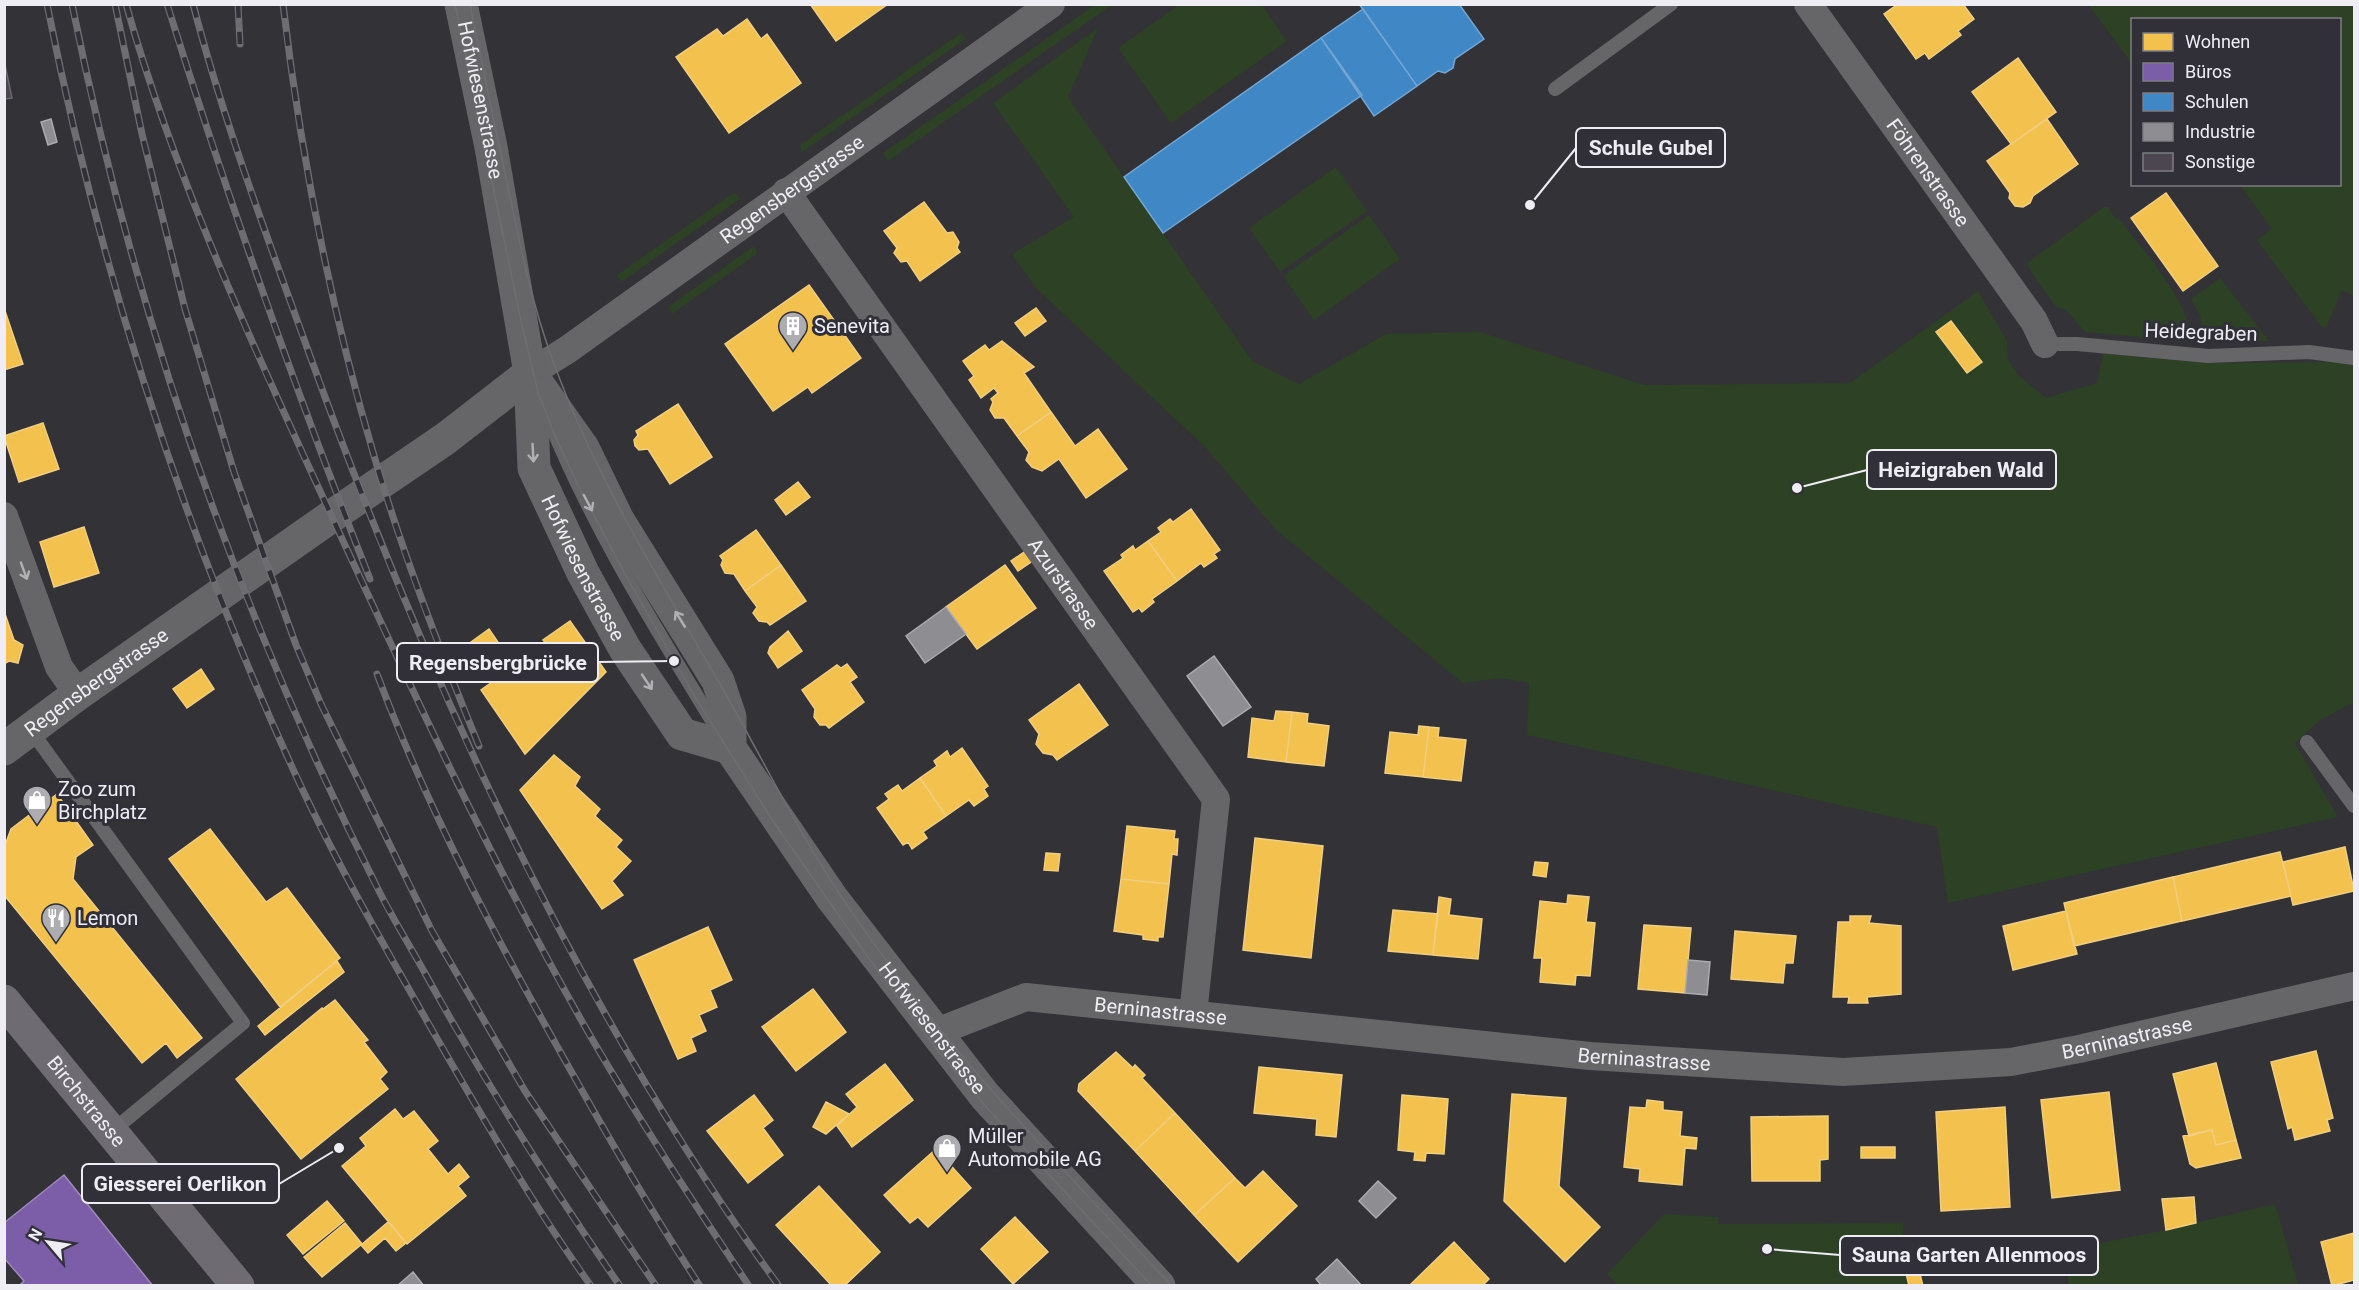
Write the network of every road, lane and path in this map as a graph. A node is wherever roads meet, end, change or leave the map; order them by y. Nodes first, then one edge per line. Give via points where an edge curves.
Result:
1 (461, 4) edge
2 (1051, 4) edge
3 (1671, 4) edge
4 (1808, 4) edge
5 (1555, 89) dead end
6 (786, 192) junction
7 (2045, 344) joint
8 (2355, 358) edge
9 (530, 373) junction
10 (4, 516) edge
11 (78, 694) junction
12 (30, 729) junction
13 (2307, 742) dead end
14 (730, 748) junction
15 (4, 749) edge
16 (2355, 806) edge
17 (2355, 986) edge
18 (4, 1001) edge
19 (1193, 1014) junction
20 (934, 1033) junction
21 (111, 1132) junction
22 (237, 1286) edge
23 (1159, 1286) edge

1 - 9 street, Hofwiesenstrasse via 491,147
2 - 6 street, Regensbergstrasse
3 - 5 lane
4 - 7 street, Föhrenstrasse via 2034,321
6 - 9 street, Regensbergstrasse
6 - 19 street, Azurstrasse via 1216,799
7 - 8 lane, Heidegraben via 2208,356 2309,352
9 - 11 street, Regensbergstrasse via 463,426
14 -> 9 street, Hofwiesenstrasse via 730,717 718,681 618,520 583,448
9 -> 14 street, Hofwiesenstrasse via 534,468 583,573 625,649 682,734
10 -> 11 street via 59,667
11 - 12 street, Regensbergstrasse
12 - 15 street, Regensbergstrasse
12 - 21 lane via 243,1023
13 - 16 lane
14 - 20 street, Hofwiesenstrasse via 832,898
17 - 19 street, Berninastrasse via 2079,1050 2010,1062 1843,1071 1590,1056
18 - 21 main road, Birchstrasse
19 - 20 street, Berninastrasse via 1026,997
20 - 23 street, Hofwiesenstrasse via 985,1096
21 - 22 main road, Birchstrasse

